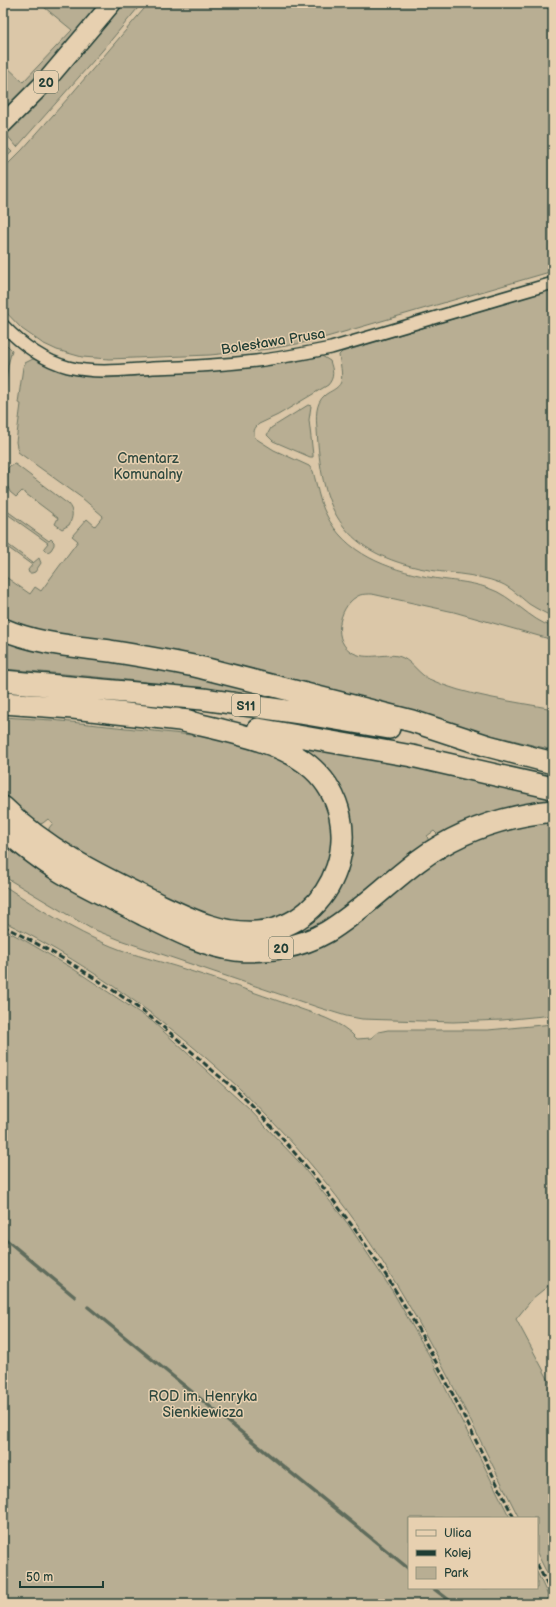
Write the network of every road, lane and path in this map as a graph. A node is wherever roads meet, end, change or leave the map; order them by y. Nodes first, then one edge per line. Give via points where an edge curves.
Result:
1 (112, 3) edge
2 (3, 124) edge
3 (553, 283) edge
4 (3, 325) edge
5 (3, 628) edge
6 (3, 681) edge
7 (3, 702) edge
8 (176, 719) junction
9 (488, 746) junction
10 (553, 763) edge
11 (553, 788) edge
12 (3, 807) edge
13 (553, 811) edge
14 (3, 829) edge

1 - 2 main road, 20 via 46,81
3 - 4 street, Bolesława Prusa via 331,348 225,365 83,370 43,358 26,347
5 - 9 highway via 21,636 49,643 149,657 203,668 412,722
6 - 9 highway, S11 via 203,699
7 - 8 highway, S11
8 - 11 highway, S11 via 251,728 352,745
8 - 12 highway via 258,740 291,752 324,779 340,814 343,843 333,877 322,895 304,914 274,929 257,932 217,929 112,882 58,852
9 - 10 highway, S11
13 - 14 highway, 20 via 506,818 453,838 417,862 325,933 290,946 268,950 237,950 186,936 58,871

